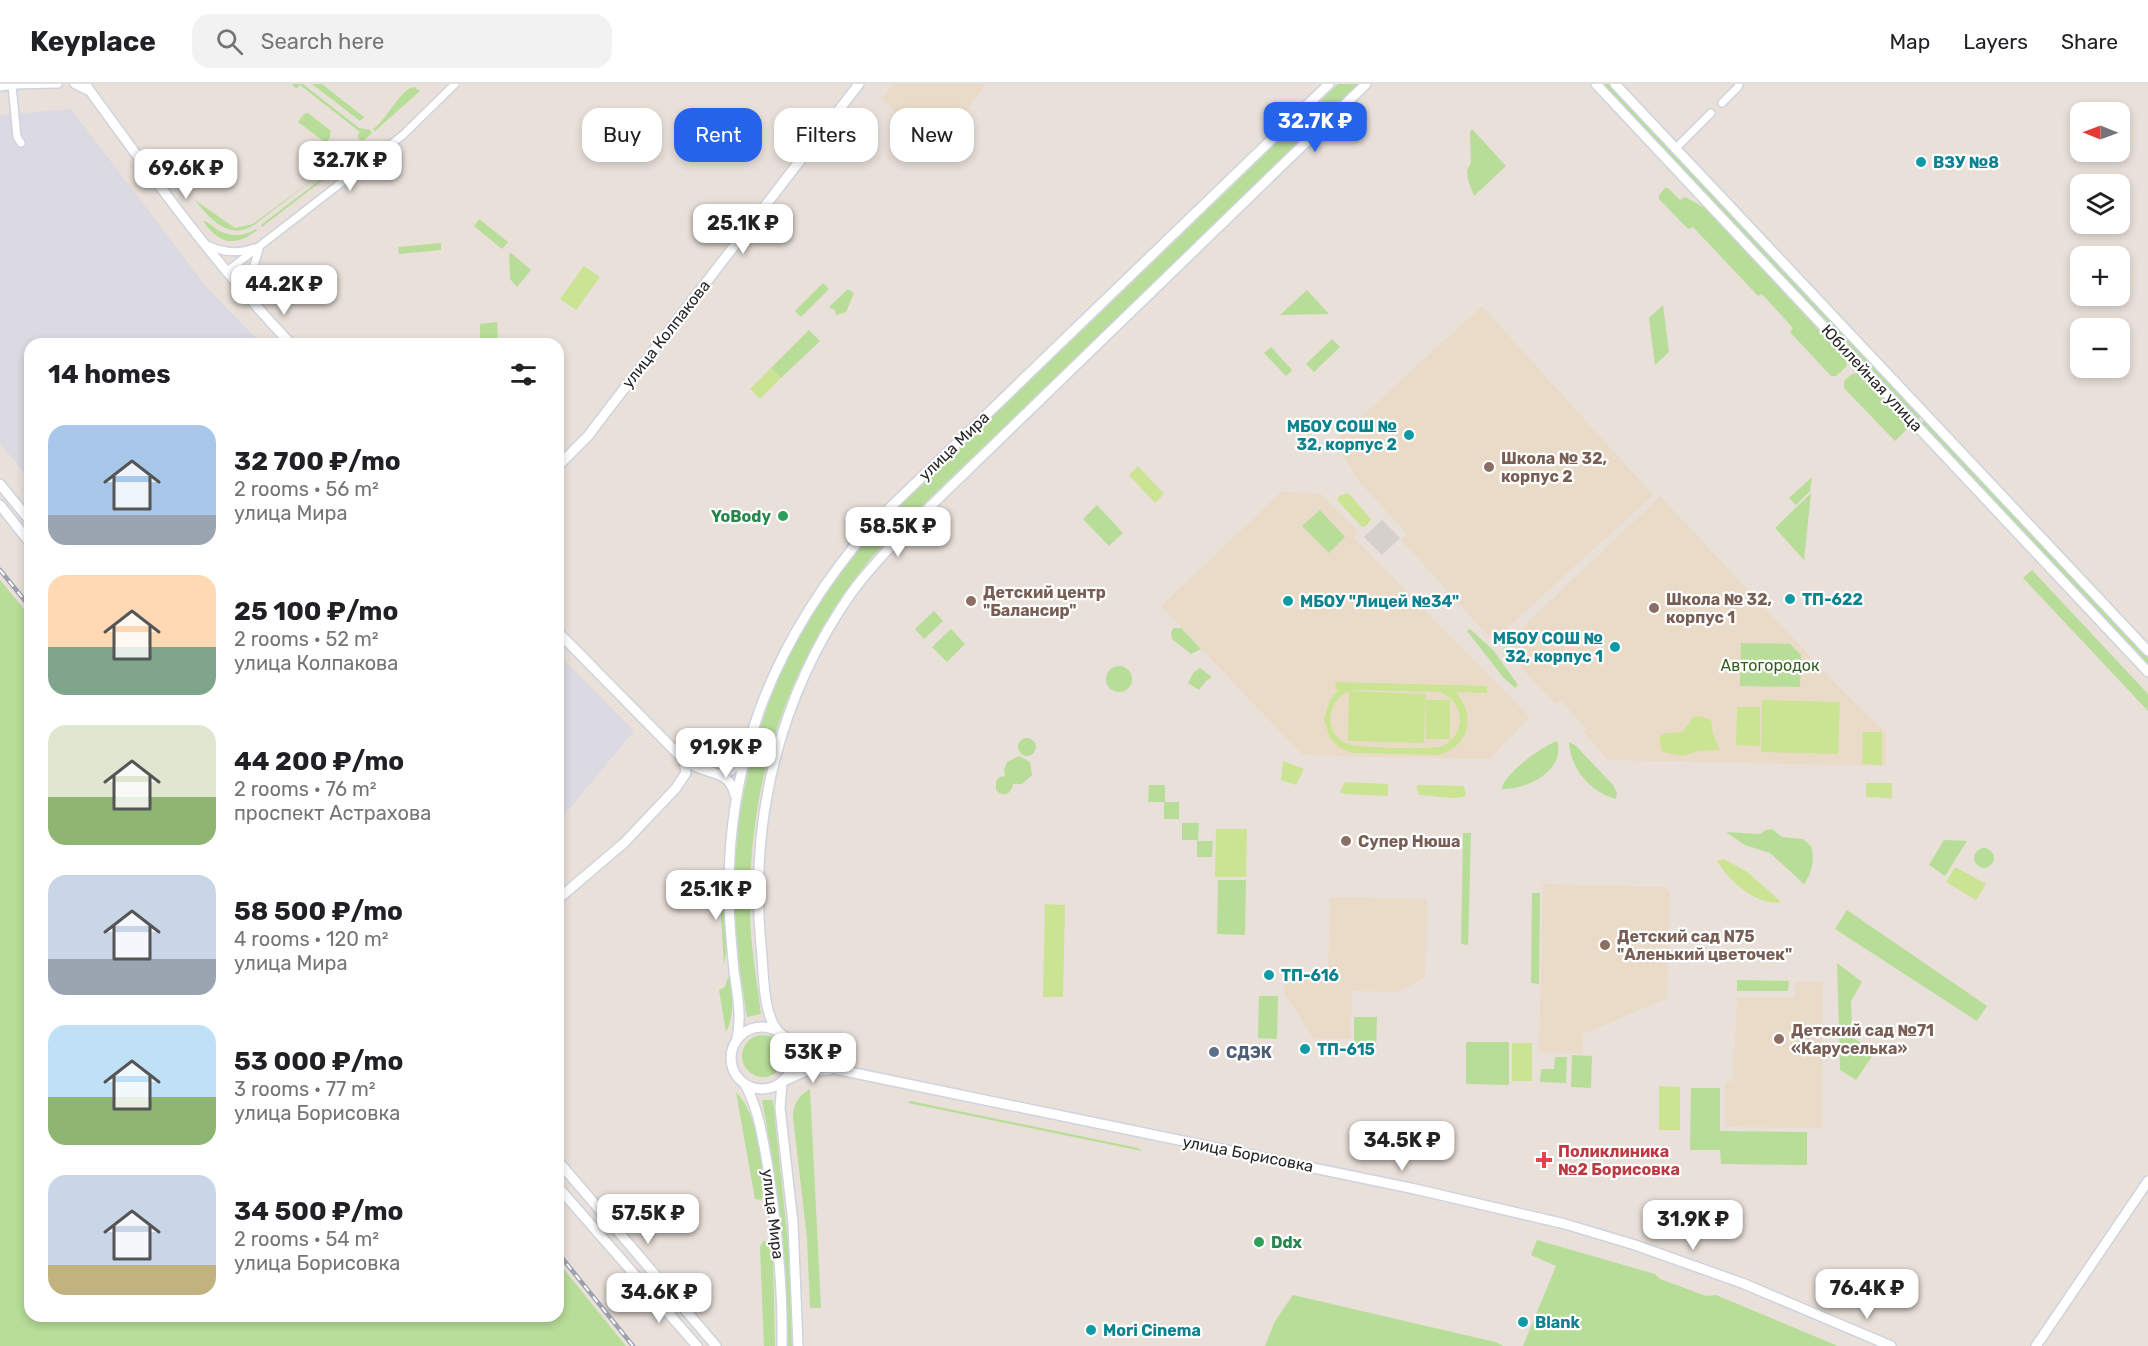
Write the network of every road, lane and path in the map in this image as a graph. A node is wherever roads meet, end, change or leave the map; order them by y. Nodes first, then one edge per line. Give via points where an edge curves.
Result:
1 (21, 84) edge
2 (58, 84) edge
3 (74, 84) edge
4 (85, 84) edge
5 (455, 84) edge
6 (859, 84) edge
7 (1329, 84) edge
8 (1366, 84) edge
9 (1596, 84) edge
10 (1615, 84) edge
11 (1739, 84) edge
12 (14, 85) edge
13 (0, 87) edge
14 (94, 96) junction
15 (1722, 103) dead end
16 (1711, 113) dead end
17 (21, 142) dead end
18 (1676, 148) junction
19 (200, 240) junction
20 (262, 244) junction
21 (226, 272) junction
22 (257, 308) junction
23 (285, 338) edge
24 (564, 459) edge
25 (0, 484) edge
26 (0, 505) edge
27 (24, 514) edge
28 (24, 535) edge
29 (564, 638) edge
30 (2148, 651) edge
31 (2148, 672) edge
32 (746, 756) junction
33 (684, 760) junction
34 (703, 771) junction
35 (718, 774) junction
36 (683, 780) junction
37 (736, 801) junction
38 (564, 894) edge
39 (777, 1030) junction
40 (737, 1038) junction
41 (791, 1044) junction
42 (836, 1070) junction
43 (784, 1081) junction
44 (746, 1084) junction
45 (564, 1168) edge
46 (2148, 1181) edge
47 (564, 1193) edge
48 (697, 1346) edge
49 (716, 1346) edge
50 (782, 1346) edge
51 (798, 1346) edge
52 (1890, 1346) edge
53 (2036, 1346) edge

1 - 12 street
2 - 12 street
3 - 14 street
4 - 14 main road
5 - 20 street via 403,135
6 - 24 main road, улица Колпакова via 601,419
7 - 32 main road, улица Мира via 871,526 802,619 776,668
8 - 39 main road, улица Мира via 909,527 865,575 836,616 786,716 763,814 758,870 760,931 768,1010
9 - 31 main road, Юбилейная улица
10 - 18 main road, Юбилейная улица
11 - 15 street
12 - 13 street
12 - 17 street via 17,137
14 - 19 main road
16 - 18 street
18 - 30 main road, Юбилейная улица
19 - 20 street via 229,251 249,250
19 - 21 main road
20 - 21 street
20 - 22 street via 252,272
21 - 22 main road
22 - 23 main road
25 - 27 main road
26 - 28 main road
29 - 33 main road
32 - 35 main road via 734,769
32 - 37 main road, улица Мира
33 - 34 main road
33 - 36 main road
34 - 35 main road
34 - 36 main road
35 - 37 main road via 731,783
36 - 38 main road via 624,843
37 - 40 main road, улица Мира via 729,897 739,1016
39 - 40 main road via 754,1028
39 - 41 main road
40 - 44 main road via 731,1046 730,1063 735,1075
41 - 42 main road, улица Борисовка
41 - 43 main road via 791,1070
42 - 43 main road, улица Борисовка via 806,1071
42 - 52 main road, улица Борисовка via 1566,1224 1742,1282
43 - 44 main road via 764,1088
43 - 51 main road, улица Мира via 779,1098 793,1223
44 - 50 main road, улица Мира via 762,1135 775,1217
45 - 49 main road
46 - 53 main road
47 - 48 main road

